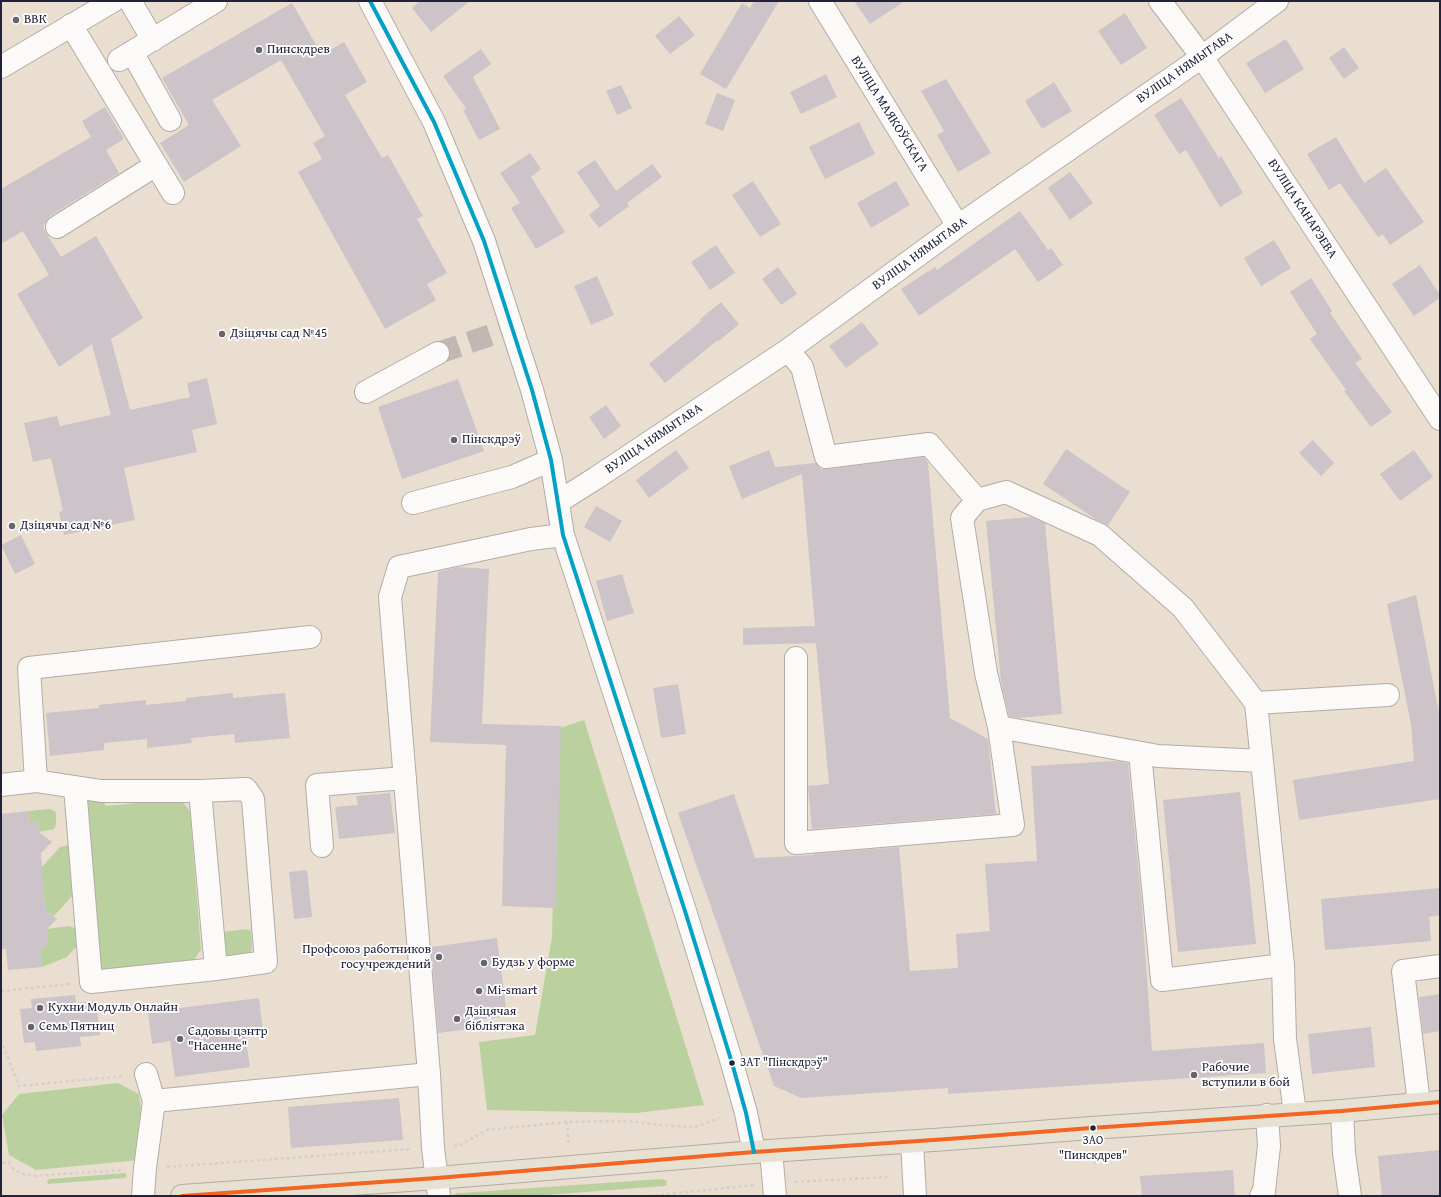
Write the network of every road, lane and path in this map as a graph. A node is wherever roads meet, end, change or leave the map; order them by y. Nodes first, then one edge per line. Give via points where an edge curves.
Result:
1 (113, 1) edge
2 (130, 1) edge
3 (216, 1) edge
4 (370, 1) edge
5 (820, 1) edge
6 (1160, 1) edge
7 (1277, 1) edge
8 (71, 25) junction
9 (153, 40) junction
10 (1202, 57) junction
11 (1, 67) edge
12 (170, 120) dead end
13 (156, 165) junction
14 (173, 193) dead end
15 (958, 226) junction
16 (57, 227) dead end
17 (788, 350) junction
18 (438, 353) tunnel mouth
19 (366, 392) dead end
20 (1440, 419) edge
21 (551, 460) junction
22 (977, 500) junction
23 (558, 502) junction
24 (413, 503) dead end
25 (563, 535) junction
26 (310, 637) dead end
27 (796, 658) dead end
28 (1388, 695) dead end
29 (1256, 703) junction
30 (999, 727) junction
31 (1140, 753) junction
32 (1262, 761) junction
33 (405, 778) junction
34 (36, 781) junction
35 (1, 785) edge
36 (75, 787) junction
37 (200, 791) junction
38 (322, 846) dead end
39 (1282, 965) junction
40 (1440, 966) edge
41 (216, 968) junction
42 (91, 982) junction
43 (1, 991) edge
44 (1, 1040) edge
45 (146, 1074) joint
46 (429, 1074) junction
47 (154, 1101) junction
48 (1430, 1102) edge
49 (1342, 1111) junction
50 (1294, 1113) junction
51 (1267, 1115) junction
52 (719, 1118) dead end
53 (912, 1142) junction
54 (434, 1148) junction
55 (762, 1152) junction
56 (3, 1163) dead end
57 (145, 1168) junction
58 (438, 1187) edge
59 (321, 1191) edge
60 (143, 1196) edge
61 (182, 1196) edge
62 (775, 1196) edge
63 (915, 1196) edge
64 (1261, 1196) edge
65 (1350, 1196) edge

1 - 8 street
2 - 9 street
3 - 9 street
4 - 21 street via 434,122 484,241 532,390
5 - 15 street, ВУЛІЦА МАЯКОЎСКАГА
6 - 10 street, ВУЛІЦА КАНАРЭЕВА
7 - 10 street, ВУЛІЦА НЯМЫТАВА
8 - 11 street
8 - 13 street
9 - 12 street via 126,56
10 - 15 street, ВУЛІЦА НЯМЫТАВА
10 - 20 street, ВУЛІЦА КАНАРЭЕВА
13 - 14 street
13 - 16 street
15 - 17 street, ВУЛІЦА НЯМЫТАВА
17 - 22 street via 802,367 826,457 929,444
17 - 23 street, ВУЛІЦА НЯМЫТАВА
18 - 19 street
21 - 23 street
21 - 24 street via 512,477
22 - 29 street via 1006,492 1100,535 1183,608
22 - 30 street via 962,518 986,673
23 - 25 street
25 - 33 street via 532,539 399,567 390,597
25 - 55 street via 686,911 746,1113
26 - 34 street via 29,668
27 - 30 street via 796,843 1012,825
28 - 29 street
29 - 32 street
30 - 31 street
31 - 32 street
31 - 39 street via 1162,980
32 - 39 street
33 - 38 street via 317,785
33 - 46 street
34 - 35 street
34 - 36 street
36 - 37 street via 101,791
36 - 42 street
37 - 41 street
37 - 41 street via 246,789 253,798 266,962
39 - 50 street via 1285,1040
40 - 48 street via 1403,970
41 - 42 street
42 - 43 path
44 - 45 path via 19,1086
45 - 47 street
46 - 47 street
46 - 54 street
47 - 57 street
48 - 49 main road
49 - 50 main road
49 - 65 street
50 - 51 main road
51 - 53 main road
51 - 64 street via 1269,1146 1264,1191
52 - 54 path via 696,1127 612,1121 566,1122 487,1130 458,1146
53 - 55 main road
53 - 63 street
54 - 57 path
54 - 58 street
55 - 58 main road
55 - 62 street
56 - 57 path via 9,1162 18,1172 32,1176
57 - 60 street
58 - 59 main road
59 - 61 main road

